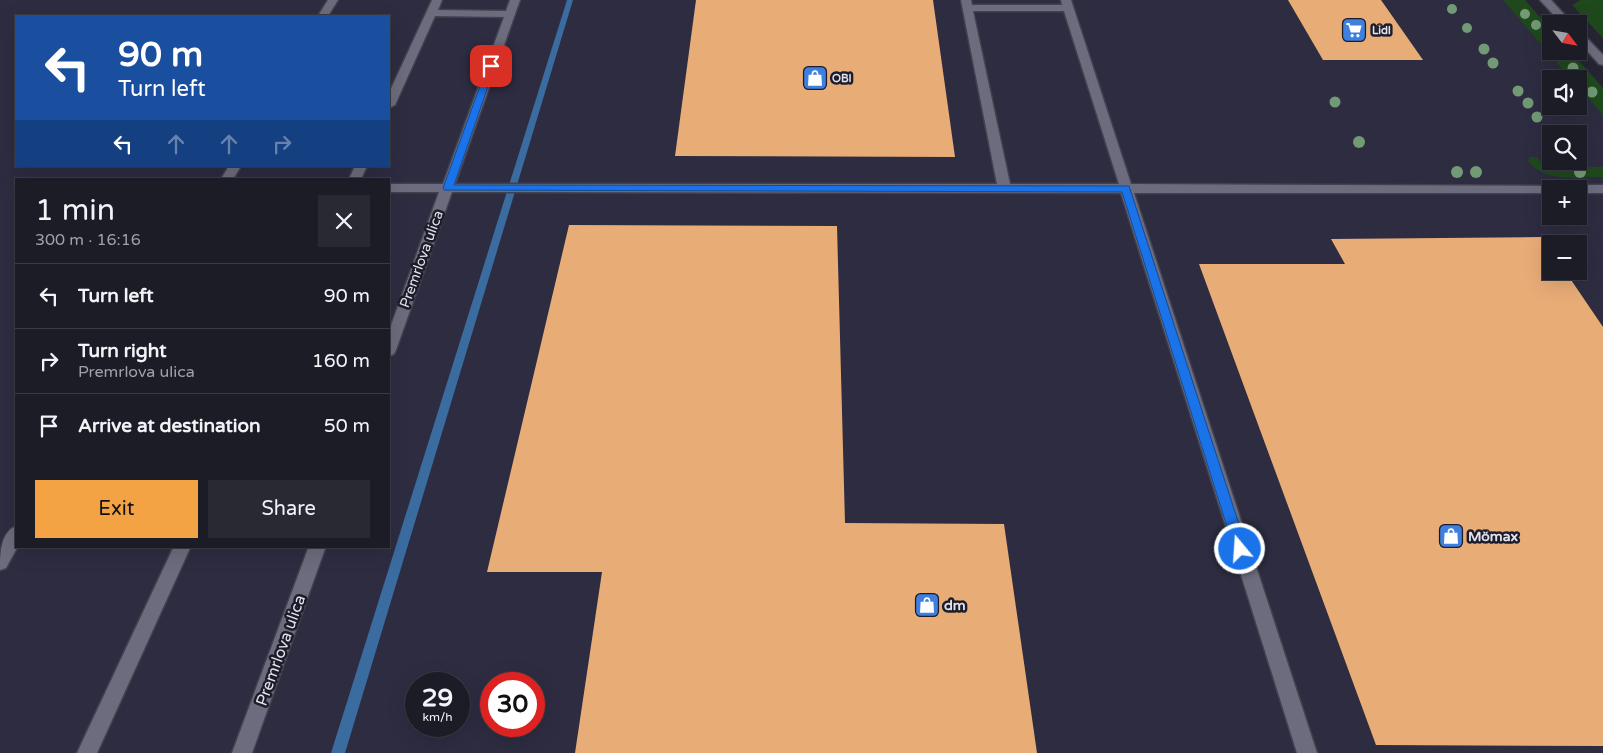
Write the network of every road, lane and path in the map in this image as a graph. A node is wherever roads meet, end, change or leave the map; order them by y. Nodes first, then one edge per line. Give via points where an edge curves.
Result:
1 (333, 0) edge
2 (437, 0) edge
3 (515, 0) edge
4 (1546, 0) edge
5 (966, 4) edge
6 (1068, 4) edge
7 (431, 13) junction
8 (510, 14) junction
9 (324, 15) edge
10 (1560, 15) edge
11 (1588, 46) edge
12 (1603, 62) edge
13 (390, 103) edge
14 (390, 188) edge
15 (448, 188) junction
16 (1004, 188) junction
17 (1126, 189) junction
18 (1542, 189) edge
19 (1587, 189) edge
20 (1603, 189) edge
21 (390, 347) edge
22 (15, 536) edge
23 (182, 548) edge
24 (317, 548) edge
25 (0, 562) edge
26 (87, 753) edge
27 (242, 753) edge
28 (1307, 753) edge

1 - 9 street
2 - 7 street
3 - 8 street, Premrlova ulica
4 - 10 street
5 - 6 street
5 - 16 street
6 - 17 street
7 - 8 street
7 - 13 street
8 - 15 street, Premrlova ulica
11 - 12 street
14 - 15 street
15 - 16 street
15 - 21 street, Premrlova ulica
16 - 17 street
17 - 18 street
17 - 28 street
19 - 20 street
22 - 25 street
23 - 26 street
24 - 27 street, Premrlova ulica

